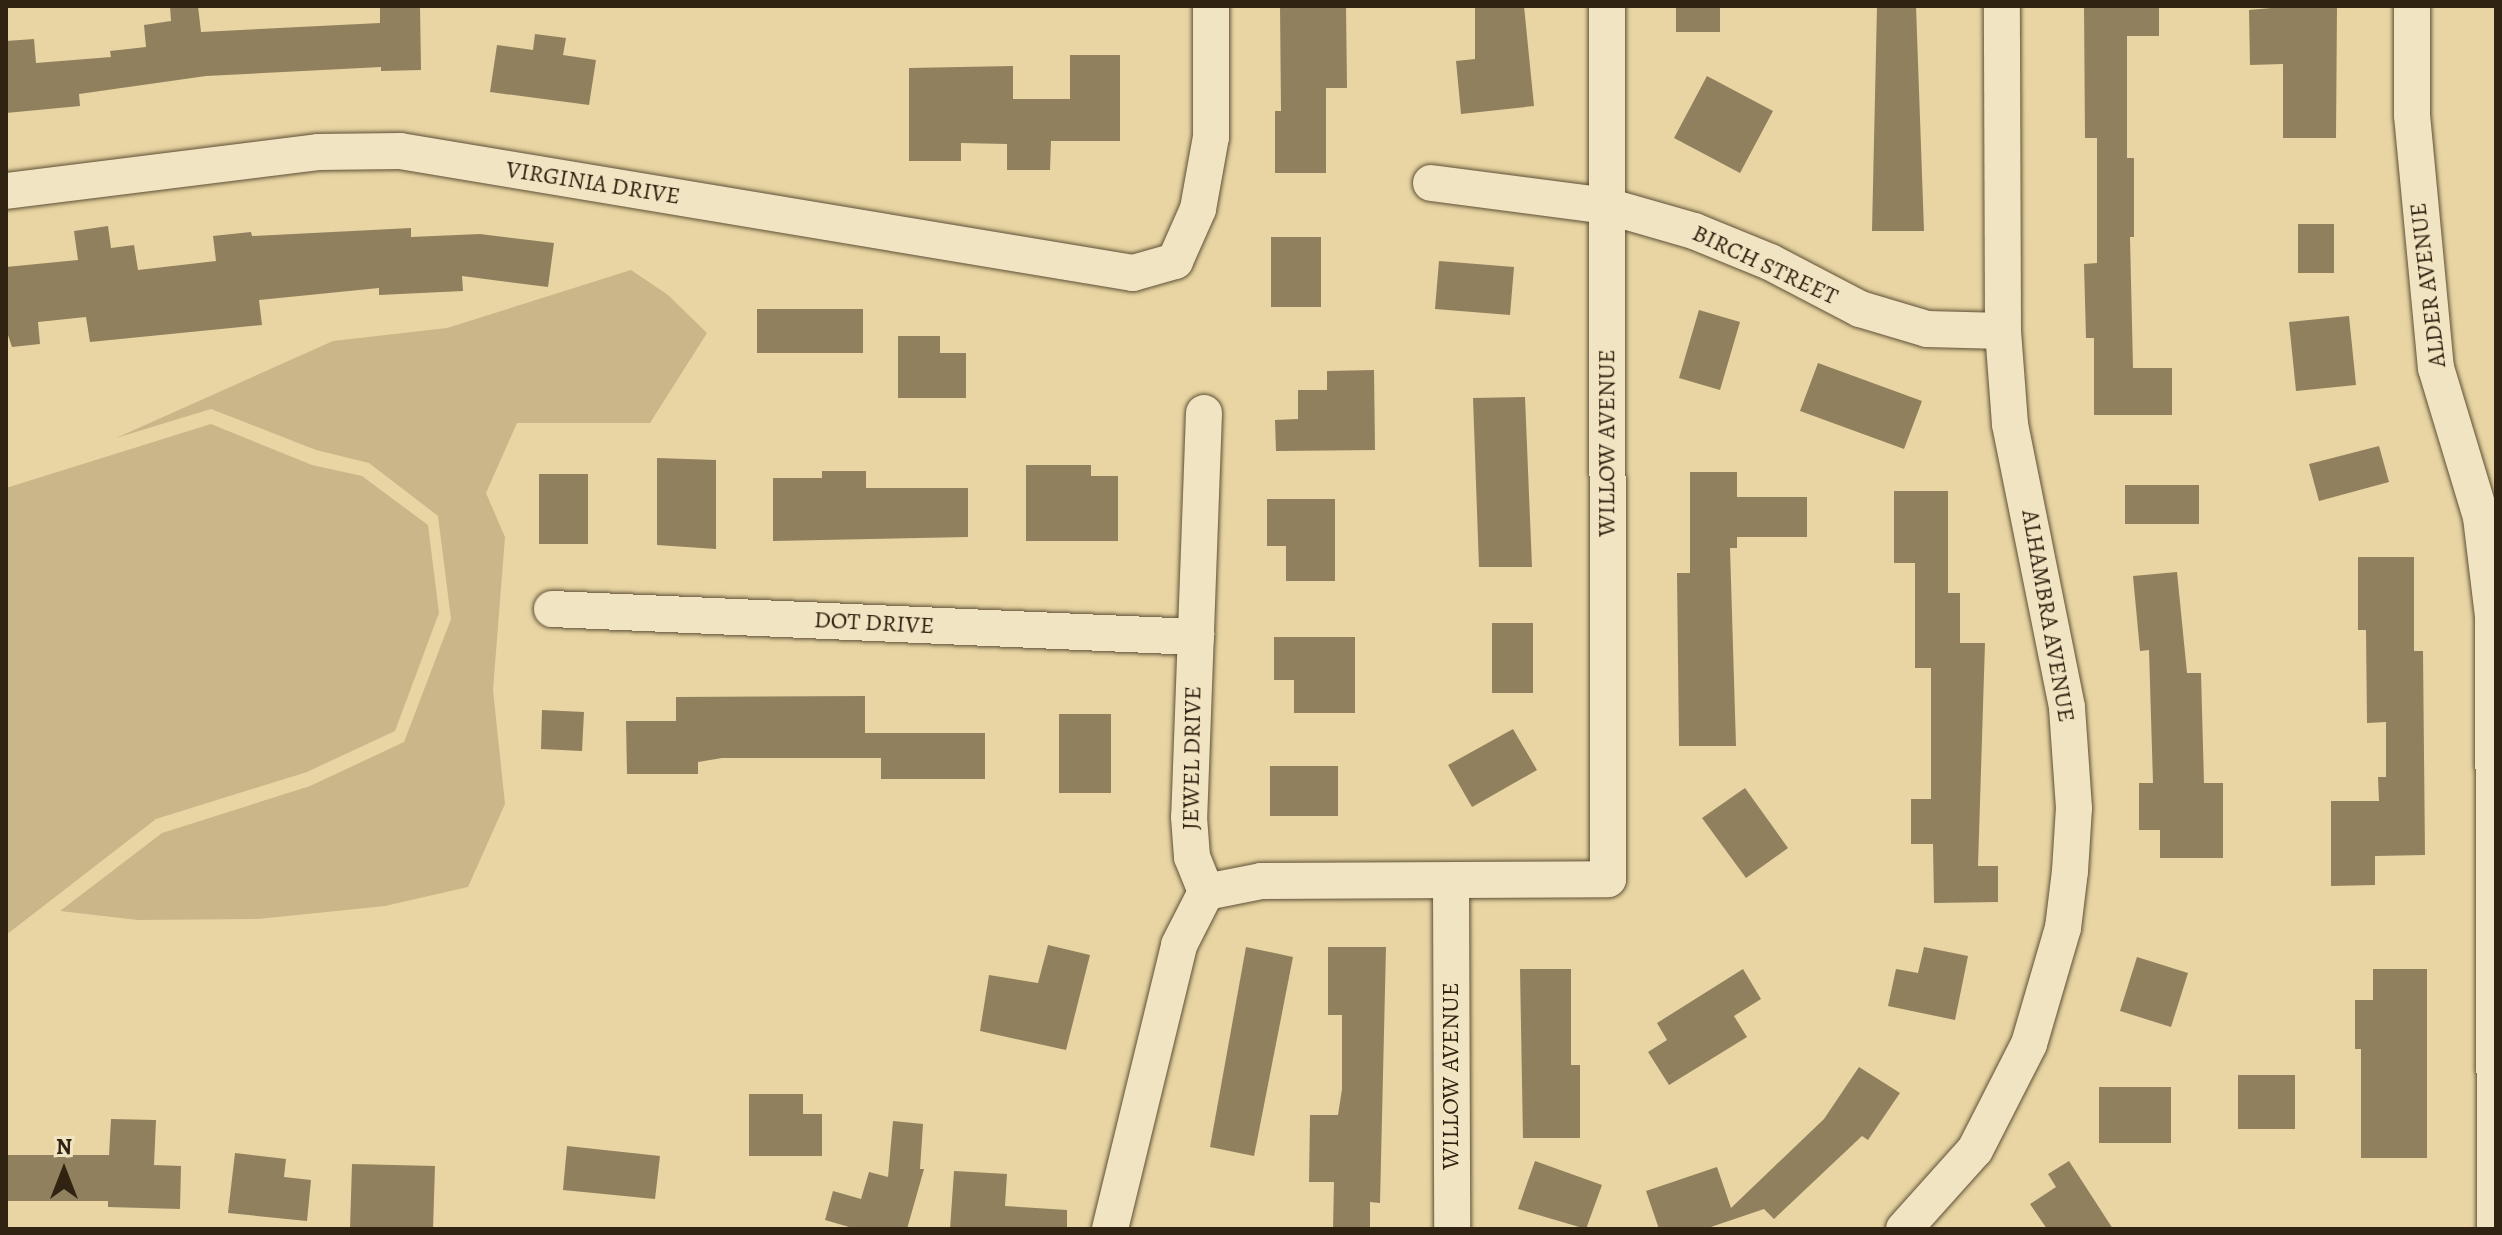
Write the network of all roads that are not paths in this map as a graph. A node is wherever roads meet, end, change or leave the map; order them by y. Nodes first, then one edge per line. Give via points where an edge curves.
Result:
1 (1211, 6) edge
2 (1607, 6) edge
3 (2002, 6) edge
4 (2412, 6) edge
5 (1431, 183) dead end
6 (6, 191) edge
7 (1607, 206) junction
8 (2003, 331) junction
9 (1204, 413) dead end
10 (2488, 515) edge
11 (552, 609) dead end
12 (1196, 637) junction
13 (1451, 881) junction
14 (1206, 892) junction
15 (1912, 1227) edge
16 (1110, 1229) edge
17 (1452, 1229) edge
18 (2495, 1229) edge

1 - 6 street, VIRGINIA DRIVE via 1211,137 1198,209 1175,261 1133,273 400,151 318,152
2 - 7 street, WILLOW AVENUE
3 - 8 street, ALHAMBRA AVENUE
4 - 10 street, ALDER AVENUE via 2413,130 2436,368
5 - 7 street, BIRCH STREET
7 - 8 street, BIRCH STREET via 1694,231 1770,262 1860,309 1927,329
7 - 13 street, WILLOW AVENUE via 1608,879
8 - 15 street, ALHAMBRA AVENUE via 2010,424 2067,707 2074,808 2070,871 2063,928 2029,1044 1975,1150
9 - 12 street, JEWEL DRIVE
10 - 18 street, ALDER AVENUE via 2493,616
11 - 12 street, DOT DRIVE
12 - 14 street, JEWEL DRIVE via 1189,817 1192,857
13 - 14 street via 1261,881
13 - 17 street, WILLOW AVENUE
14 - 16 street via 1179,945

